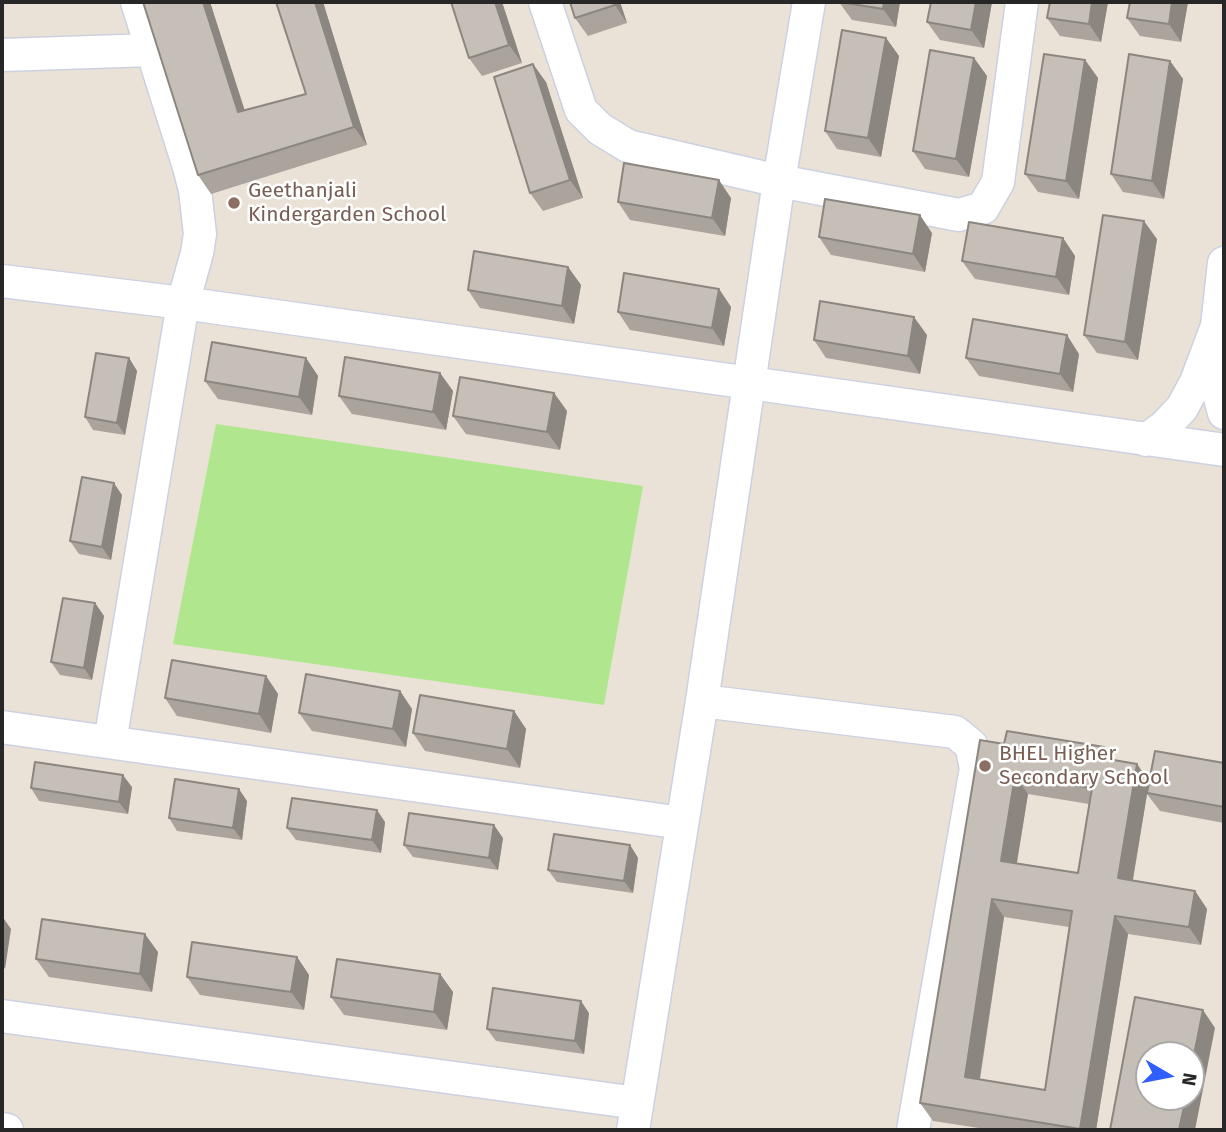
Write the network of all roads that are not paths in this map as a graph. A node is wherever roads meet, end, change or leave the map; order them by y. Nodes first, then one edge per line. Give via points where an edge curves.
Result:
1 (137, 2) edge
2 (545, 2) edge
3 (809, 2) edge
4 (1022, 2) edge
5 (152, 50) junction
6 (2, 55) edge
7 (779, 181) junction
8 (1224, 263) edge
9 (2, 281) edge
10 (183, 303) junction
11 (1217, 326) junction
12 (749, 382) junction
13 (1224, 413) edge
14 (1146, 440) junction
15 (1224, 450) edge
16 (702, 701) junction
17 (2, 727) edge
18 (110, 742) junction
19 (682, 823) junction
20 (2, 1016) edge
21 (635, 1116) edge
22 (2, 1129) edge
23 (7, 1130) edge
24 (913, 1130) edge

1 - 5 street
2 - 7 street via 581,110 600,129 628,146
3 - 7 street
4 - 7 street via 998,182 983,208 959,215
5 - 6 street
5 - 10 street via 190,167 198,213 197,253
7 - 12 street
8 - 11 street
9 - 10 street
10 - 12 street
10 - 18 street
11 - 13 street via 1216,383
11 - 14 street via 1182,408
12 - 14 street
12 - 16 street
14 - 15 street
16 - 19 street
16 - 24 street via 955,732 971,745 976,768
17 - 18 street
18 - 19 street
19 - 21 street
20 - 21 street
22 - 23 street

